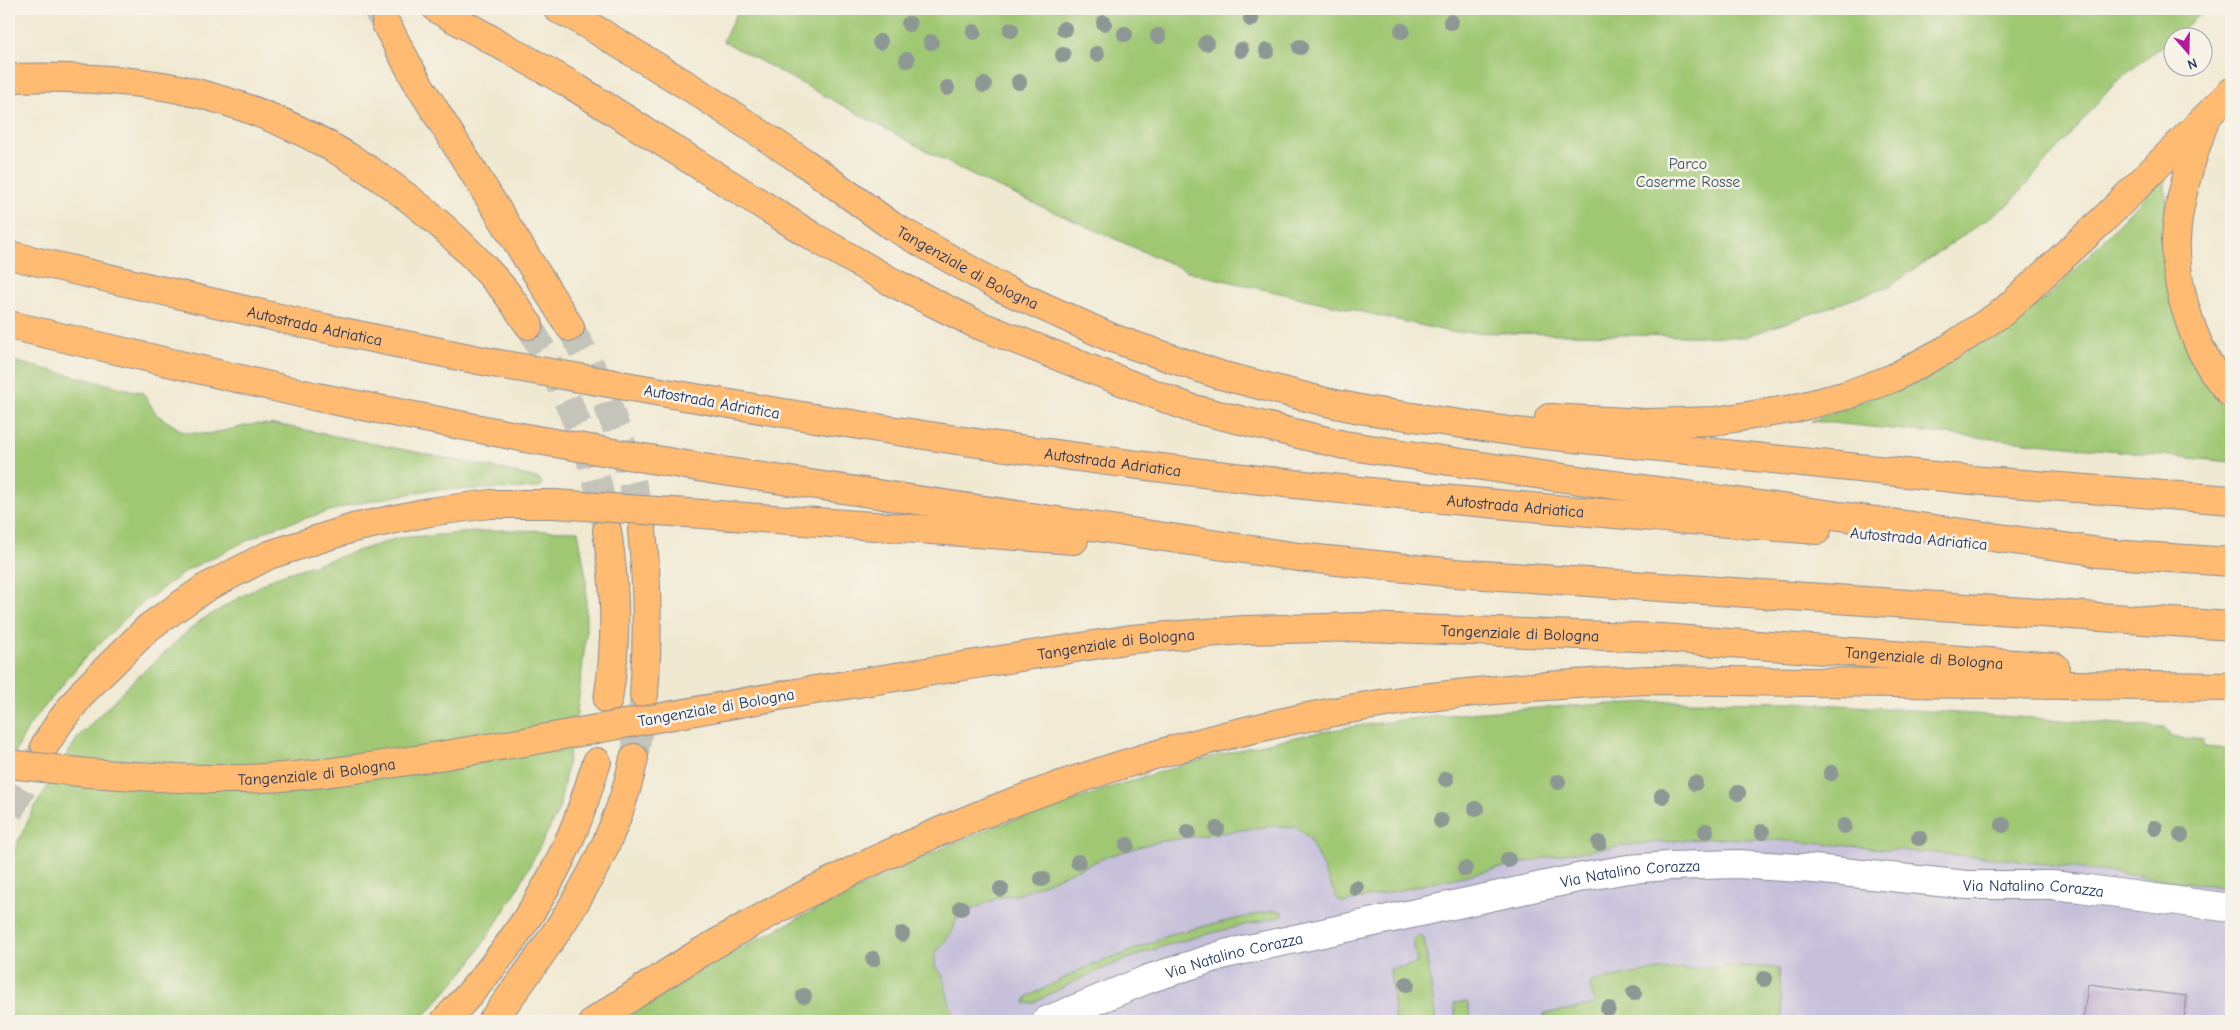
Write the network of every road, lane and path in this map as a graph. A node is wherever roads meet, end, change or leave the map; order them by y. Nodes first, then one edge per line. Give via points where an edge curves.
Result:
1 (437, 9) edge
2 (558, 9) edge
3 (386, 24) tunnel mouth
4 (9, 78) edge
5 (2231, 92) edge
6 (2207, 114) junction
7 (9, 256) edge
8 (9, 325) edge
9 (529, 325) tunnel mouth
10 (570, 327) tunnel mouth
11 (2231, 394) edge
12 (1365, 410) junction
13 (2231, 500) edge
14 (642, 530) tunnel mouth
15 (607, 531) tunnel mouth
16 (2115, 554) junction
17 (1298, 557) junction
18 (2231, 562) edge
19 (2231, 626) edge
20 (2231, 680) edge
21 (2231, 687) edge
22 (644, 695) tunnel mouth
23 (608, 700) dead end
24 (46, 745) tunnel mouth
25 (634, 758) tunnel mouth
26 (597, 762) dead end
27 (9, 764) edge
28 (2231, 908) edge
29 (445, 1021) edge
30 (492, 1021) edge
31 (594, 1021) edge
32 (1046, 1021) edge

1 - 16 highway via 570,84 804,231 892,282 976,324 1190,408 1344,445
2 - 12 highway, Tangenziale di Bologna via 693,89 805,163 892,226 1000,287 1112,338 1293,394
3 - 10 highway via 416,80
4 - 9 highway via 117,81 178,89 245,107 297,128 341,151 397,189 438,223 501,286
5 - 6 highway
6 - 11 highway via 2184,190 2176,239 2180,286 2196,340
6 - 12 highway via 2105,218 2003,312 1949,348 1892,378 1847,395 1792,409 1715,421 1647,423
7 - 16 highway, Autostrada Adriatica, bridge via 314,326 493,363 864,427 1094,460 1498,504
8 - 17 highway, bridge via 317,397 531,440
12 - 13 highway, Tangenziale di Bologna via 1517,432 1737,456 1972,480
14 - 22 highway via 648,582
15 - 23 highway via 614,572 615,614
16 - 18 highway, Autostrada Adriatica
17 - 19 highway via 1455,573
17 - 24 highway, bridge via 554,504 490,504 428,512 353,528 269,555 205,588 149,627 84,691
20 - 27 highway, Tangenziale di Bologna, bridge via 1662,638 1364,627 1244,630 1131,640 790,694 342,771 199,780
21 - 31 highway via 1646,680 1416,700 1271,725 1131,762 999,808 924,839 772,913
25 - 30 highway via 605,846 579,898 556,935
26 - 29 highway via 576,824 524,923 470,995
28 - 32 street, Via Natalino Corazza via 2051,885 1968,885 1738,864 1653,867 1583,877 1225,954 1148,979

